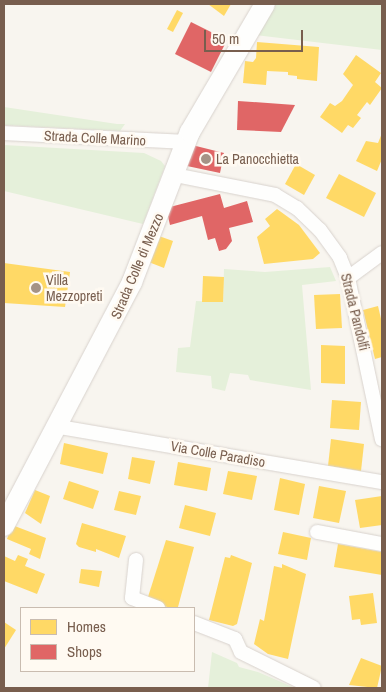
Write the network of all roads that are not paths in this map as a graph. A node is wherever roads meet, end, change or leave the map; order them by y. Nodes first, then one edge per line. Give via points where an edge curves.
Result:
1 (265, 4) edge
2 (4, 134) edge
3 (186, 142) junction
4 (175, 175) junction
5 (382, 254) edge
6 (348, 278) junction
7 (54, 426) junction
8 (382, 439) edge
9 (382, 482) edge
10 (4, 526) edge
11 (317, 532) dead end
12 (382, 544) edge
13 (136, 560) dead end
14 (155, 607) edge
15 (195, 622) edge
16 (314, 688) edge

1 - 3 street, Strada Colle di Mezzo
2 - 3 street, Strada Colle Marino
3 - 4 street, Strada Colle di Mezzo
4 - 6 street, Strada Pandolfi via 262,191 284,200 320,230 340,258
4 - 7 street, Strada Colle di Mezzo via 117,314
5 - 6 street
6 - 8 street, Strada Pandolfi
7 - 9 street, Via Colle Paradiso
7 - 10 street, Strada Colle di Mezzo
11 - 12 street
13 - 14 street via 132,598
15 - 16 street via 234,639 241,652

